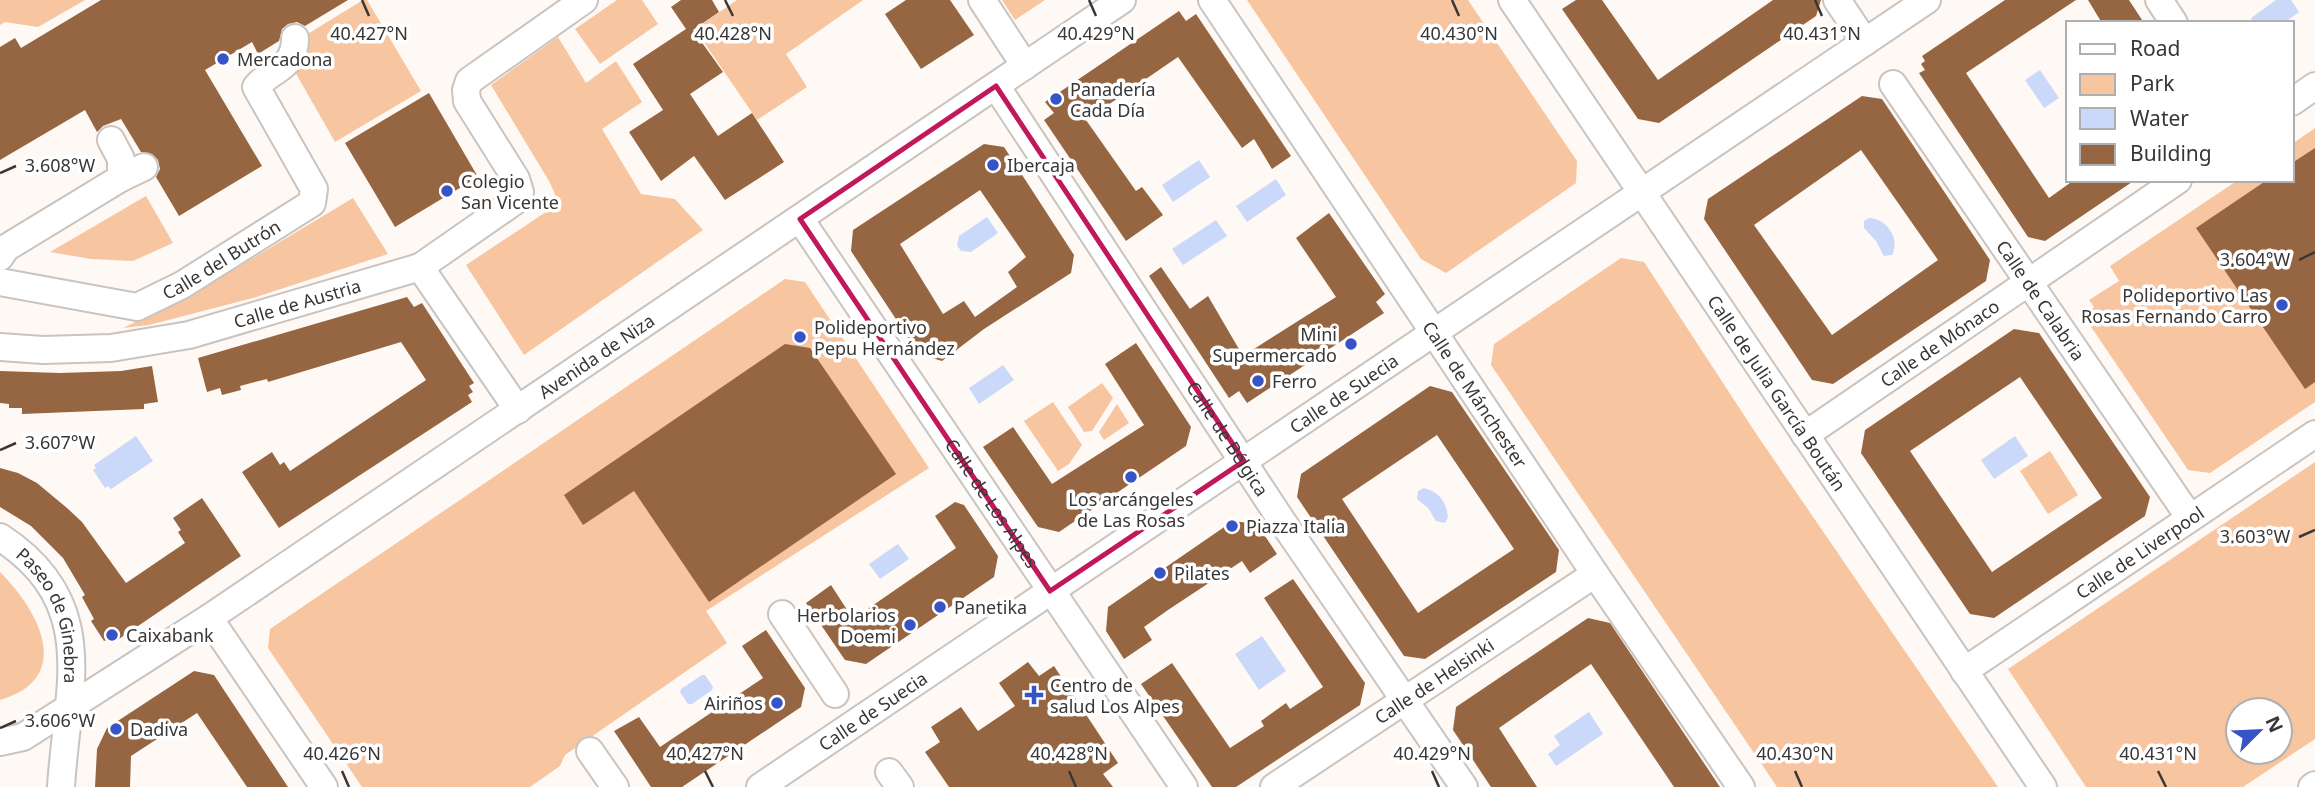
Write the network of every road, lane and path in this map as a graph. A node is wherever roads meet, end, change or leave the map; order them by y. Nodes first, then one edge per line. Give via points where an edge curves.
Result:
1 (584, 0) edge
2 (982, 0) edge
3 (1122, 0) edge
4 (1212, 0) edge
5 (1512, 0) edge
6 (1837, 0) edge
7 (1927, 0) edge
8 (2159, 0) edge
9 (2173, 21) edge
10 (295, 38) dead end
11 (1865, 42) junction
12 (1025, 66) junction
13 (1894, 84) dead end
14 (996, 86) junction
15 (2315, 86) edge
16 (2294, 101) edge
17 (111, 140) dead end
18 (2175, 182) edge
19 (1642, 193) junction
20 (800, 219) junction
21 (0, 257) edge
22 (420, 267) junction
23 (0, 282) edge
24 (2029, 282) junction
25 (1434, 333) junction
26 (0, 347) edge
27 (518, 410) junction
28 (2315, 434) edge
29 (1805, 435) junction
30 (1244, 461) junction
31 (2190, 518) junction
32 (0, 537) edge
33 (1595, 574) junction
34 (1050, 591) junction
35 (782, 614) dead end
36 (209, 618) junction
37 (1964, 671) junction
38 (835, 694) dead end
39 (1404, 700) junction
40 (69, 707) junction
41 (0, 742) edge
42 (590, 751) dead end
43 (61, 787) edge
44 (324, 787) edge
45 (615, 787) edge
46 (760, 787) edge
47 (1184, 787) edge
48 (1274, 787) edge
49 (1464, 787) edge
50 (1741, 787) edge
51 (2043, 787) edge

1 - 22 street, Calle de Austria via 469,81 467,101 520,192 515,201
2 - 12 street
3 - 12 street, Avenida de Niza
4 - 25 street, Calle de Mánchester
5 - 19 street, Calle de Julia García Boután
6 - 11 street
7 - 11 street, Calle de Suecia
8 - 9 street
10 - 23 street, Calle del Butrón via 295,53 285,65 251,79 314,189 312,202 182,285 137,307
11 - 19 street, Calle de Suecia
12 - 14 street, Avenida de Niza
13 - 24 street, Calle de Calabria
14 - 20 street, Avenida de Niza
14 - 30 street, Calle de Bélgica
15 - 16 street
17 - 21 street via 133,173 6,248
18 - 24 street, Calle de Mónaco
19 - 25 street, Calle de Suecia
19 - 29 street, Calle de Julia García Boután
20 - 27 street, Avenida de Niza
20 - 34 street, Calle de Los Alpes
22 - 26 street, Calle de Austria via 190,335 111,348
22 - 27 street
24 - 29 street, Calle de Mónaco
24 - 31 street, Calle de Calabria
25 - 30 street, Calle de Suecia
25 - 33 street, Calle de Mánchester
27 - 36 street, Avenida de Niza
28 - 31 street, Calle de Liverpool
29 - 37 street, Calle de Julia García Boután
30 - 34 street, Calle de Suecia
30 - 39 street, Calle de Bélgica
31 - 37 street, Calle de Liverpool
32 - 40 street, Paseo de Ginebra via 19,549 48,581 68,624 73,662
33 - 39 street, Calle de Helsinki
33 - 50 street, Calle de Mánchester
34 - 46 street, Calle de Suecia
34 - 47 street, Calle de Los Alpes
35 - 38 street
36 - 40 street, Avenida de Niza
36 - 44 street
37 - 51 street, Calle de Julia García Boután
39 - 48 street, Calle de Helsinki
39 - 49 street, Calle de Bélgica
40 - 41 street, Paseo de Ginebra via 23,737
40 - 43 street, Paseo de Ginebra
42 - 45 street

